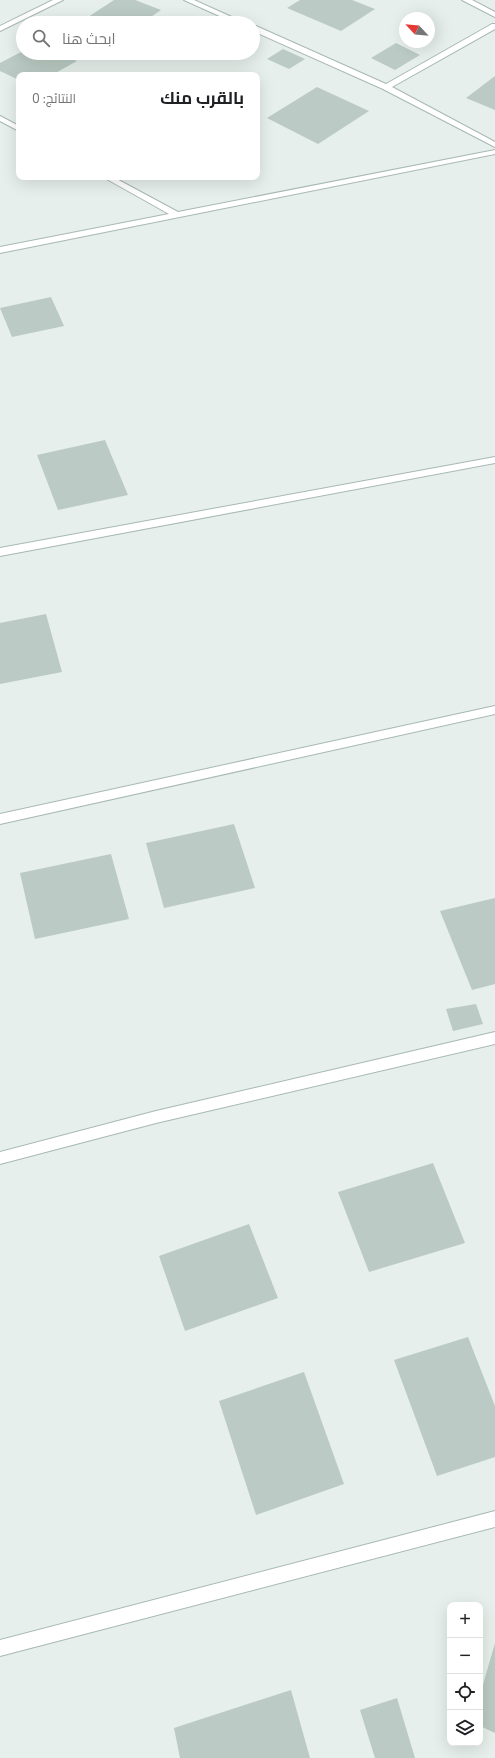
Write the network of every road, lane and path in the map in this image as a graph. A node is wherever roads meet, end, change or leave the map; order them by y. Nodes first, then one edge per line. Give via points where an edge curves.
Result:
1 (59, 0) edge
2 (188, 0) edge
3 (466, 0) edge
4 (495, 15) edge
5 (26, 16) edge
6 (225, 16) edge
7 (16, 21) edge
8 (495, 26) edge
9 (0, 29) edge
10 (260, 31) edge
11 (386, 87) junction
12 (0, 118) edge
13 (16, 127) edge
14 (495, 145) edge
15 (495, 152) edge
16 (113, 180) edge
17 (175, 214) junction
18 (0, 250) edge
19 (495, 460) edge
20 (0, 552) edge
21 (495, 710) edge
22 (0, 819) edge
23 (495, 1038) edge
24 (0, 1158) edge
25 (495, 1519) edge
26 (0, 1648) edge

1 - 5 street
2 - 6 street
3 - 4 street
7 - 9 street
8 - 11 street
10 - 11 street
11 - 14 street
12 - 13 street
15 - 17 street
16 - 17 street
17 - 18 street
19 - 20 street
21 - 22 street
23 - 24 street via 156,1117
25 - 26 street

